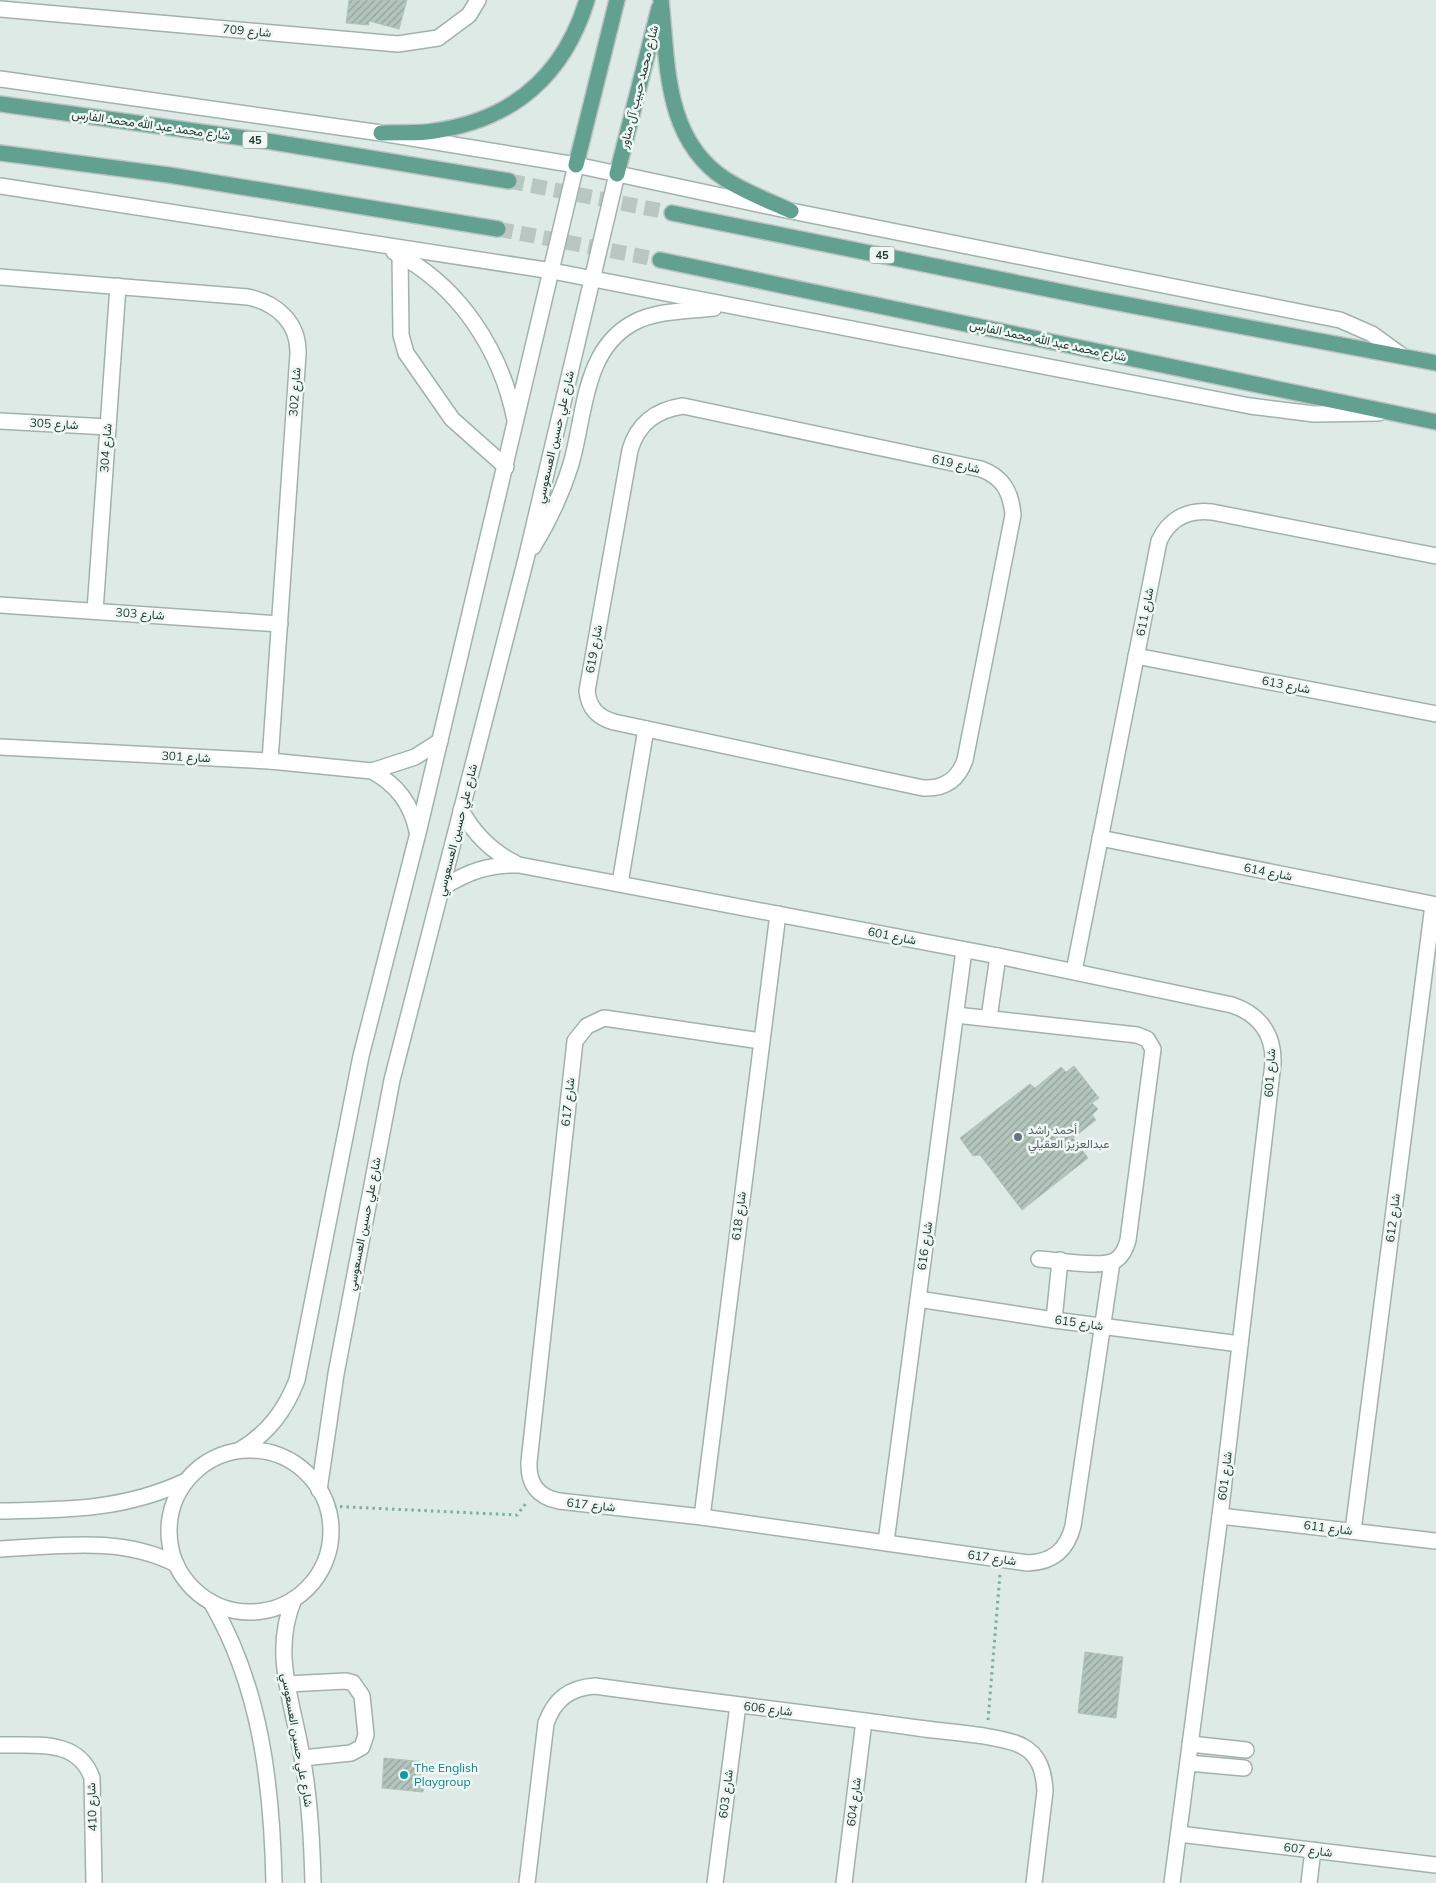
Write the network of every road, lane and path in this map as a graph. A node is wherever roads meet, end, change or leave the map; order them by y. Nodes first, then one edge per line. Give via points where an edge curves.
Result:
1 (478, 0) edge
2 (587, 0) edge
3 (617, 0) edge
4 (661, 0) edge
5 (0, 9) edge
6 (0, 79) edge
7 (0, 104) edge
8 (381, 133) junction
9 (0, 153) edge
10 (576, 165) junction
11 (617, 174) junction
12 (509, 181) tunnel mouth
13 (0, 186) edge
14 (790, 210) junction
15 (672, 213) tunnel mouth
16 (498, 229) tunnel mouth
17 (380, 245) junction
18 (400, 255) junction
19 (660, 260) tunnel mouth
20 (552, 271) junction
21 (0, 277) edge
22 (592, 279) junction
23 (118, 286) junction
24 (730, 306) junction
25 (1401, 355) junction
26 (1436, 363) edge
27 (1387, 413) junction
28 (0, 421) edge
29 (1436, 422) edge
30 (516, 425) junction
31 (108, 427) junction
32 (506, 467) junction
33 (1436, 556) edge
34 (526, 559) junction
35 (0, 605) edge
36 (95, 611) junction
37 (280, 624) junction
38 (1136, 656) junction
39 (1436, 714) edge
40 (646, 729) junction
41 (440, 741) junction
42 (0, 747) edge
43 (270, 761) junction
44 (372, 771) junction
45 (462, 810) junction
46 (418, 833) junction
47 (1100, 838) junction
48 (518, 865) junction
49 (620, 883) junction
50 (442, 888) junction
51 (1434, 905) edge
52 (778, 914) junction
53 (964, 950) junction
54 (998, 956) junction
55 (1074, 971) junction
56 (956, 1015) junction
57 (989, 1018) junction
58 (760, 1041) junction
59 (1038, 1258) dead end
60 (1060, 1260) junction
61 (1112, 1262) junction
62 (918, 1299) junction
63 (1054, 1320) junction
64 (1101, 1326) junction
65 (1240, 1344) junction
66 (240, 1450) junction
67 (186, 1481) junction
68 (319, 1490) junction
69 (536, 1490) junction
70 (327, 1506) junction
71 (0, 1511) edge
72 (1220, 1516) junction
73 (702, 1517) junction
74 (1354, 1531) junction
75 (1436, 1541) edge
76 (886, 1542) junction
77 (0, 1549) edge
78 (1002, 1560) junction
79 (176, 1564) junction
80 (294, 1599) junction
81 (210, 1602) junction
82 (288, 1684) junction
83 (738, 1706) junction
84 (864, 1721) junction
85 (987, 1738) junction
86 (1190, 1744) junction
87 (0, 1746) edge
88 (1246, 1750) dead end
89 (303, 1758) junction
90 (1188, 1763) junction
91 (1244, 1768) dead end
92 (1179, 1834) junction
93 (1313, 1850) junction
94 (1436, 1865) edge
95 (94, 1883) edge
96 (274, 1883) edge
97 (313, 1883) edge
98 (526, 1883) edge
99 (714, 1883) edge
100 (844, 1883) edge
101 (1034, 1883) edge
102 (1172, 1883) edge
103 (1310, 1883) edge

1 - 5 street, شارع 709 via 469,15 438,38 398,44
2 - 8 main road via 573,39 562,57 549,74 517,102 480,120 434,132
3 - 10 main road
4 - 11 main road, شارع محمد حبيب آل مناور
4 - 14 main road via 673,105 688,141 724,178
6 - 8 street
7 - 12 main road, شارع محمد عبد الله محمد الفارس / 45 via 273,142
8 - 10 street
9 - 16 main road via 169,175
10 - 11 street
10 - 20 street
11 - 14 street
11 - 22 street, شارع علي حسين العسعوسي
13 - 17 street
14 - 25 street via 1340,320 1372,334
15 - 25 main road, 45 via 1082,296
17 - 18 street
17 - 20 street
18 - 30 street via 439,283 479,330 504,380
18 - 32 street via 401,335 406,354 452,419
19 - 27 main road, شارع محمد عبد الله محمد الفارس
20 - 22 street
20 - 30 street
21 - 23 street, شارع 302
22 - 24 street
22 - 34 street, شارع علي حسين العسعوسي
23 - 31 street, شارع 304
23 - 37 street, شارع 302 via 258,299 277,308 291,324 298,354
24 - 27 street via 1250,406 1314,414
24 - 34 street via 648,316 621,330 610,341 593,368 578,439 562,489
25 - 26 main road, 45
27 - 29 main road, شارع محمد عبد الله محمد الفارس
28 - 31 street, شارع 305
30 - 32 street
31 - 36 street, شارع 304
32 - 41 street
33 - 38 street, شارع 611 via 1212,512 1191,512 1174,520 1159,542
34 - 45 street, شارع علي حسين العسعوسي
35 - 36 street, شارع 303
36 - 37 street, شارع 303
37 - 43 street, شارع 302
38 - 39 street, شارع 613
38 - 47 street, شارع 611
40 - 40 street, شارع 619 via 923,788 950,783 957,777 965,760 1013,515 1002,481 993,473 980,469 694,408 672,408 652,416 638,431 630,450 587,691 588,703 603,719
40 - 49 street
41 - 44 street, شارع 301 via 415,757
41 - 46 street
42 - 43 street, شارع 301
43 - 44 street, شارع 301
44 - 46 street, شارع 301 via 398,790 414,817
45 - 48 street, شارع 601 via 484,842
45 - 50 street, شارع علي حسين العسعوسي
46 - 66 street via 360,1056 297,1380 275,1421
47 - 51 street, شارع 614
47 - 55 street, شارع 611
48 - 49 street, شارع 601
48 - 50 street, شارع 601 via 483,867
49 - 52 street, شارع 601
50 - 68 street, شارع علي حسين العسعوسي via 392,1080 374,1168 329,1413
51 - 74 street, شارع 612
52 - 53 street, شارع 601
52 - 58 street, شارع 618
53 - 54 street, شارع 601
53 - 56 street, شارع 616
54 - 55 street, شارع 601
54 - 57 street
55 - 65 street, شارع 601 via 1232,1004 1250,1012 1268,1034 1273,1063
56 - 57 street
56 - 62 street, شارع 616
57 - 61 street via 1137,1035 1150,1043 1153,1056 1128,1240 1123,1254
58 - 69 street, شارع 617 via 604,1018 586,1026 575,1042 528,1472
58 - 73 street, شارع 618
59 - 60 street
60 - 61 street
60 - 63 street
61 - 64 street, شارع 617
62 - 63 street, شارع 615
62 - 76 street, شارع 616
63 - 64 street, شارع 615
64 - 65 street, شارع 615
64 - 78 street, شارع 617 via 1070,1539 1063,1550 1041,1563
65 - 72 street, شارع 601
66 - 67 street via 210,1460
66 - 68 street via 277,1454 301,1469
67 - 71 street via 145,1498 102,1507
67 - 79 street via 171,1512 170,1539
68 - 70 street
69 - 70 path via 517,1515
69 - 73 street, شارع 617 via 543,1496 560,1501
70 - 80 street via 330,1532 326,1558 313,1581
72 - 74 street, شارع 611
72 - 86 street, شارع 601
73 - 76 street, شارع 617
74 - 75 street, شارع 611
76 - 78 street, شارع 617
77 - 79 street via 112,1545 145,1551
78 - 85 path
79 - 81 street via 184,1579
80 - 81 street via 278,1607 244,1612
80 - 82 street, شارع علي حسين العسعوسي via 282,1638
81 - 96 street via 235,1647 251,1692 270,1799
82 - 89 street, شارع علي حسين العسعوسي
82 - 89 street via 346,1681 362,1696 366,1735 362,1747 351,1753
83 - 84 street, شارع 606
83 - 98 street, شارع 606 via 594,1686 582,1687 558,1700 546,1723
83 - 99 street, شارع 603
84 - 85 street, شارع 606
84 - 100 street, شارع 604
85 - 101 street, شارع 606 via 1023,1746 1043,1770 1045,1791
86 - 88 street
86 - 90 street, شارع 601
87 - 95 street, شارع 410 via 63,1748 82,1759 92,1778
89 - 97 street, شارع علي حسين العسعوسي
90 - 91 street
90 - 92 street, شارع 601
92 - 93 street, شارع 607
92 - 102 street, شارع 601
93 - 94 street, شارع 607
93 - 103 street

